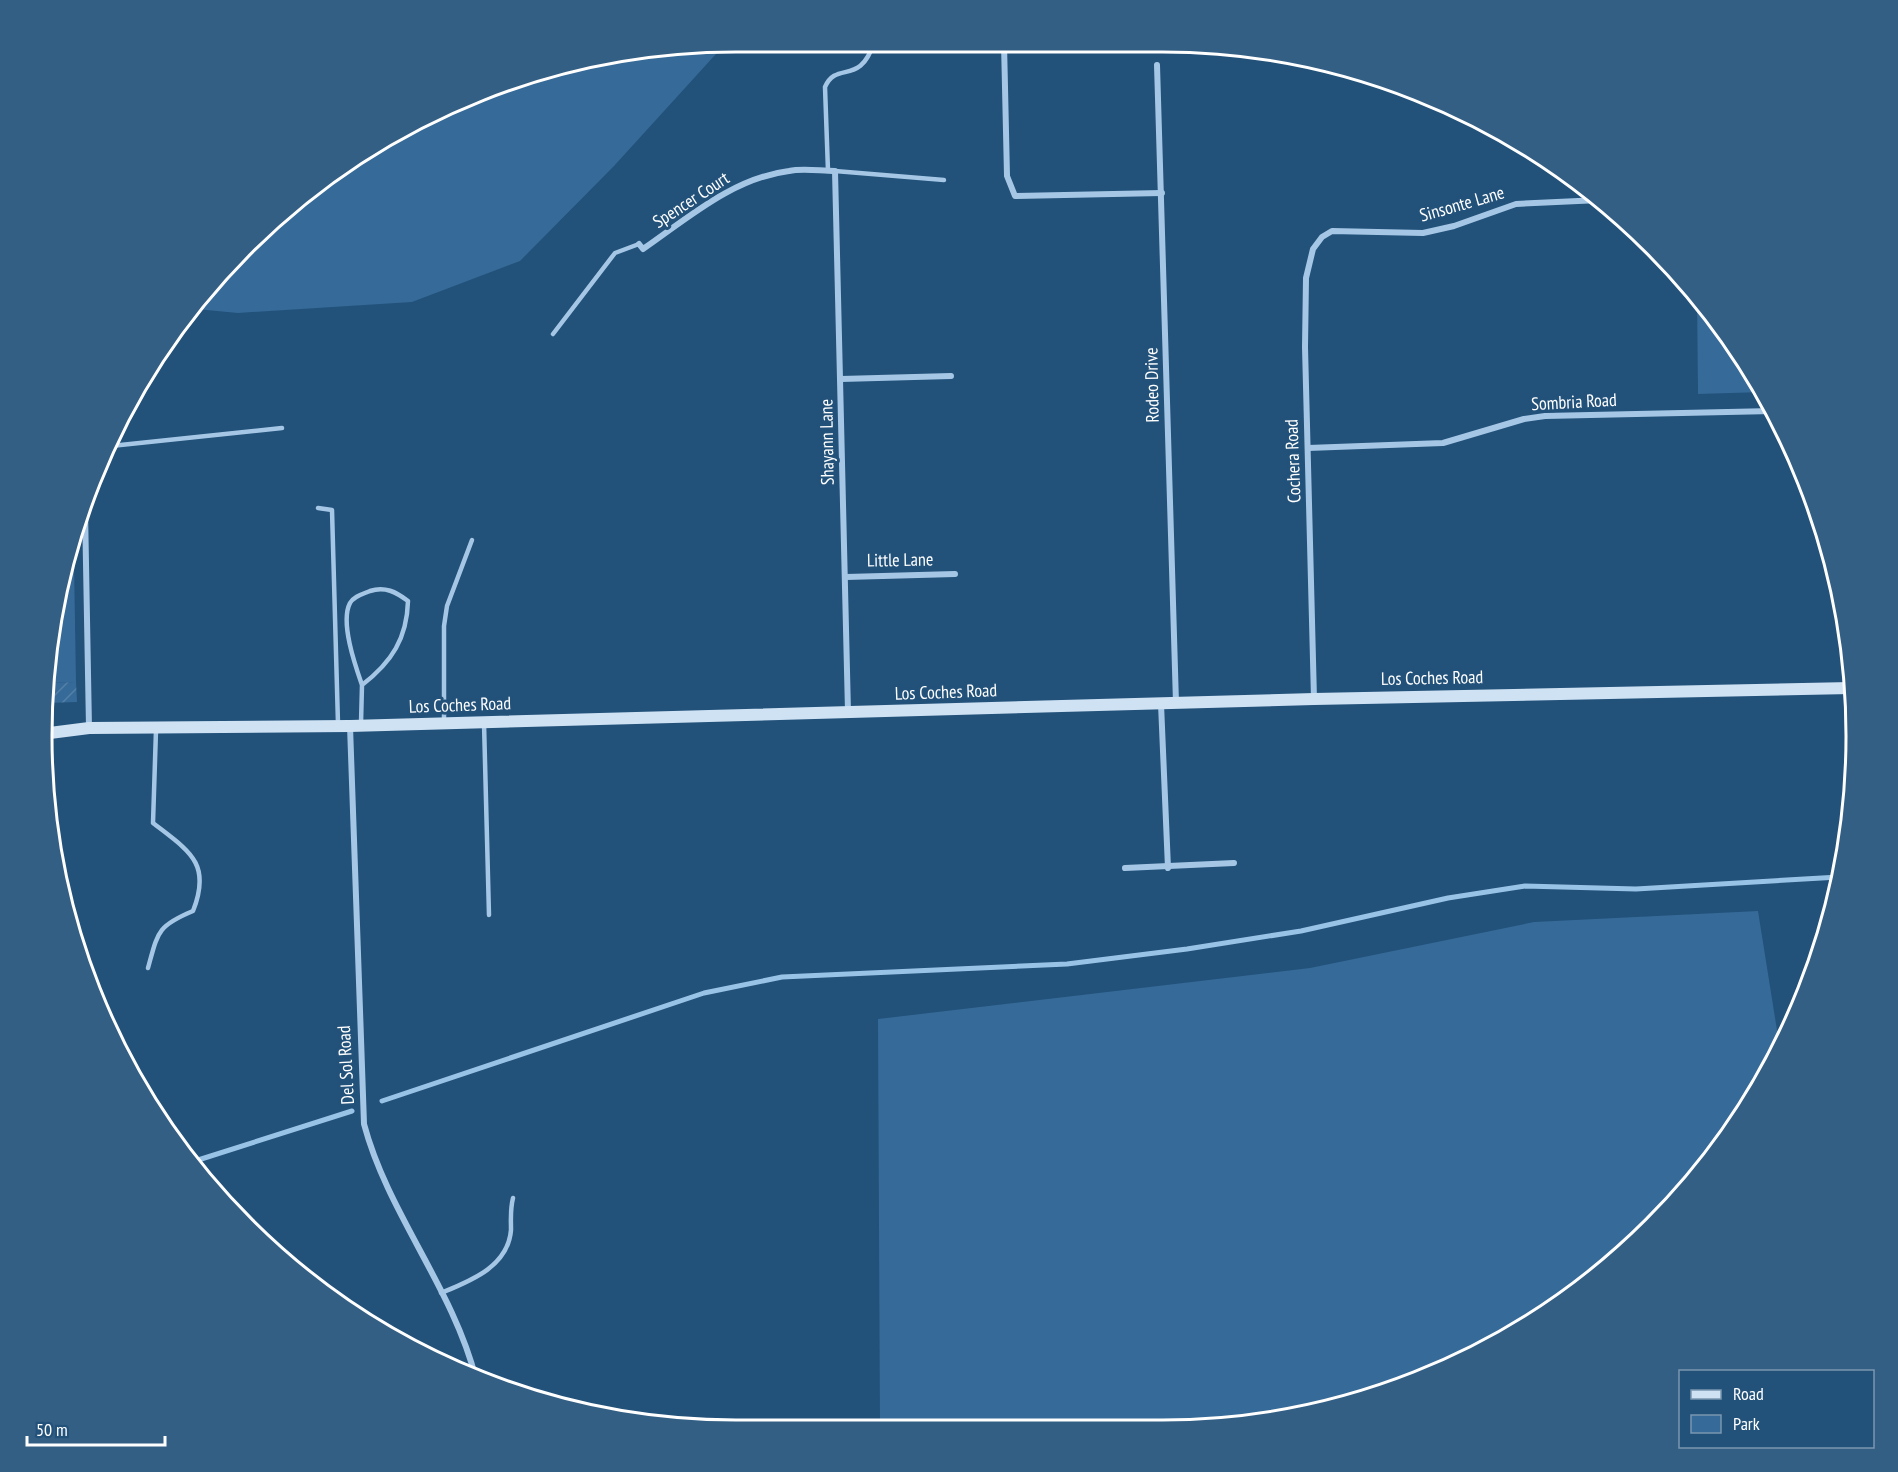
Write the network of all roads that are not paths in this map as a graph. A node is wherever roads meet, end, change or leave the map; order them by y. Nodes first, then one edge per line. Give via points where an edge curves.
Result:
1 (871, 52) edge
2 (1004, 52) edge
3 (1157, 65) dead end
4 (832, 171) junction
5 (944, 180) dead end
6 (1162, 193) junction
7 (1586, 201) edge
8 (1332, 231) joint
9 (639, 244) joint
10 (553, 334) dead end
11 (951, 376) dead end
12 (841, 379) junction
13 (1763, 411) edge
14 (282, 428) dead end
15 (118, 445) edge
16 (1308, 448) junction
17 (318, 508) dead end
18 (85, 528) edge
19 (472, 540) dead end
20 (955, 574) dead end
21 (846, 577) junction
22 (362, 685) junction
23 (1844, 688) edge
24 (1314, 699) junction
25 (1161, 704) junction
26 (1176, 704) junction
27 (848, 713) junction
28 (484, 723) junction
29 (444, 724) junction
30 (350, 726) junction
31 (156, 727) junction
32 (89, 728) junction
33 (52, 733) edge
34 (1233, 863) dead end
35 (1125, 868) dead end
36 (1168, 868) junction
37 (489, 915) dead end
38 (148, 968) dead end
39 (513, 1198) dead end
40 (441, 1293) junction
41 (472, 1366) edge

1 - 4 lane via 857,70 835,75 825,87
2 - 6 street via 1007,176 1015,196
3 - 6 street, Rodeo Drive
4 - 5 lane
4 - 9 street, Spencer Court via 790,170 753,179 718,197 643,249
4 - 12 street, Shayann Lane
6 - 26 street, Rodeo Drive
7 - 8 street, Sinsonte Lane via 1516,204 1423,233
8 - 16 street, Cochera Road via 1313,249 1306,270
9 - 10 lane via 615,253
11 - 12 street
12 - 21 street, Shayann Lane
13 - 16 street, Sombria Road via 1539,417 1443,443
14 - 15 lane
16 - 24 street, Cochera Road
17 - 30 lane via 332,510
18 - 32 street
19 - 29 lane via 447,606
20 - 21 street, Little Lane
21 - 27 street, Shayann Lane
22 - 22 lane via 376,674 403,638 408,601 393,591 377,589 350,603 351,651
22 - 30 lane
23 - 24 main road, Los Coches Road
24 - 26 main road, Los Coches Road
25 - 26 main road, Los Coches Road
25 - 27 main road, Los Coches Road
25 - 36 street
27 - 28 main road, Los Coches Road
28 - 29 main road, Los Coches Road
28 - 37 lane
29 - 30 main road, Los Coches Road
30 - 31 main road, Los Coches Road
30 - 40 street, Del Sol Road via 364,1124 383,1182
31 - 32 main road, Los Coches Road
31 - 38 lane via 153,823 185,848 200,867 201,890 193,911 167,922 156,937
32 - 33 main road, Los Coches Road
34 - 36 street
35 - 36 street
39 - 40 lane via 511,1229 500,1257 474,1279
40 - 41 street, Del Sol Road

